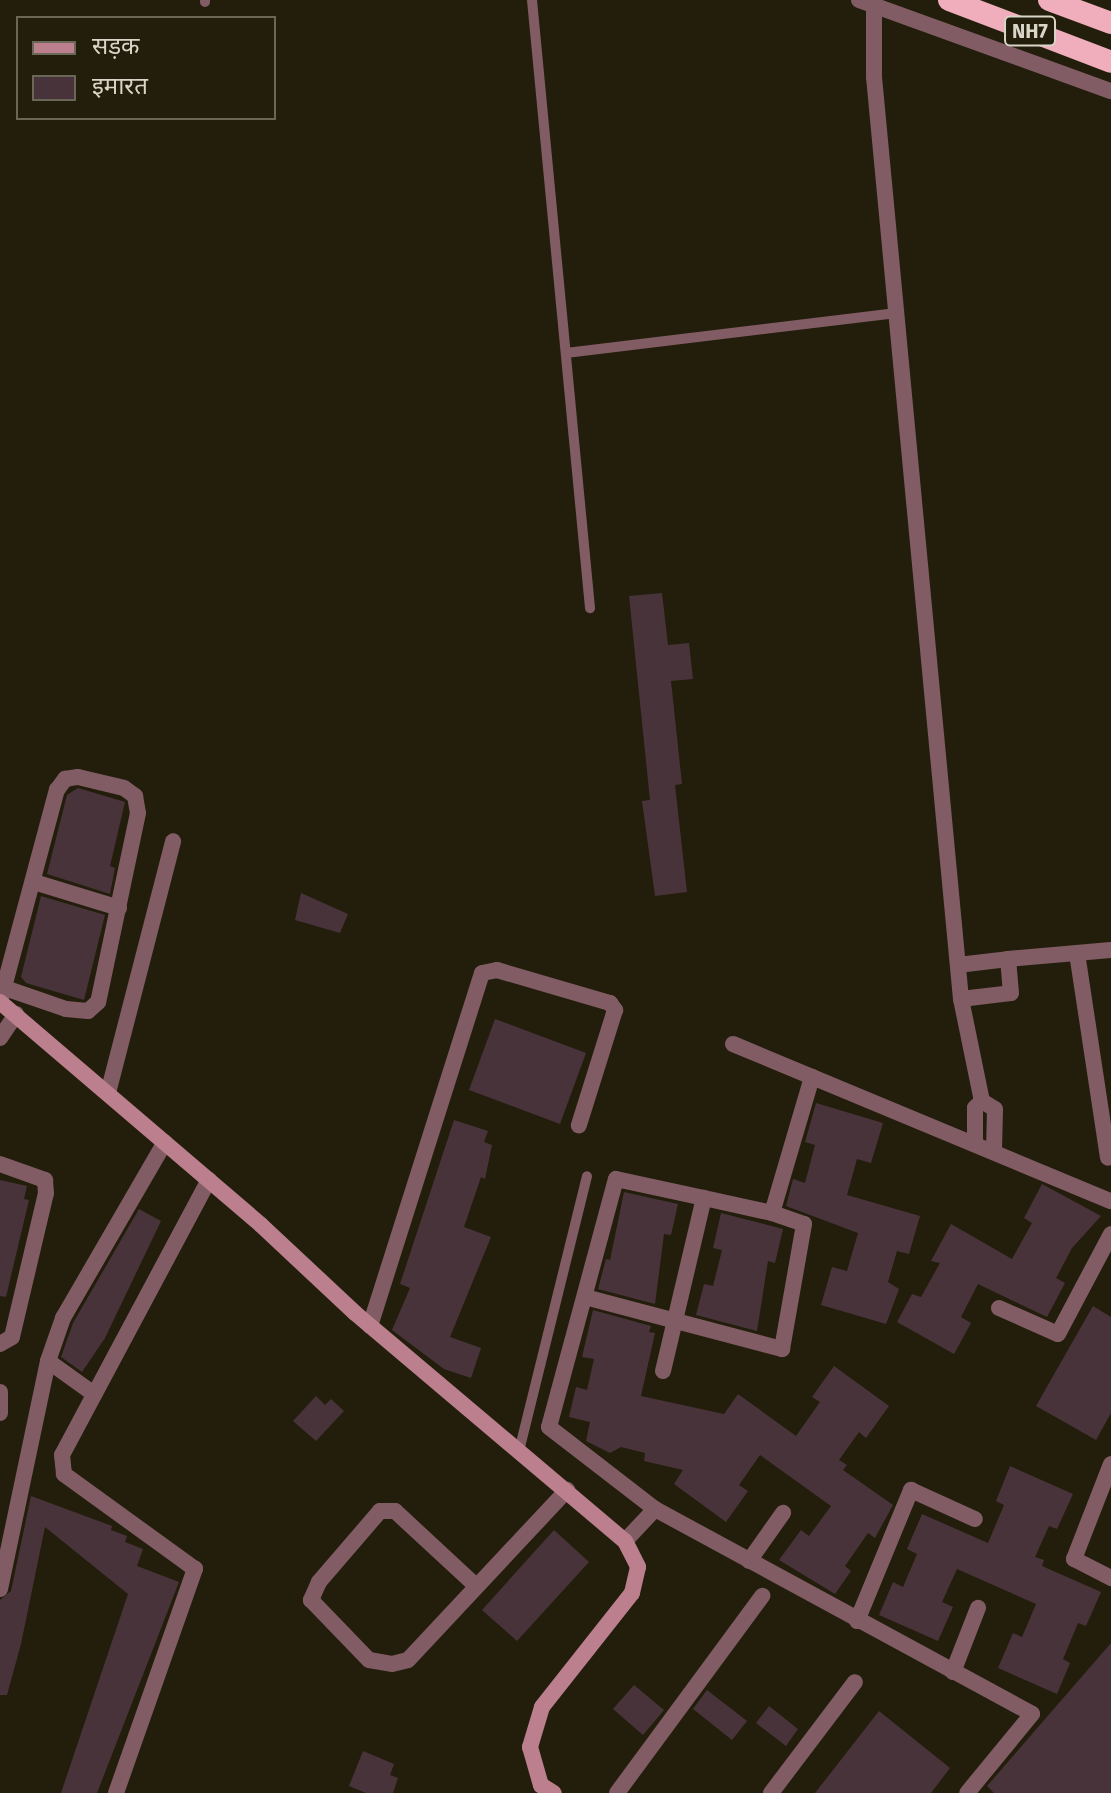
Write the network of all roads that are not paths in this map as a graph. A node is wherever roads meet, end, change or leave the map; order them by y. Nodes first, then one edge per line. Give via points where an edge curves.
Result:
1 (532, 0) edge
2 (949, 0) edge
3 (1049, 0) edge
4 (867, 3) edge
5 (1111, 23) edge
6 (1111, 62) edge
7 (1111, 91) edge
8 (897, 313) junction
9 (566, 353) junction
10 (590, 608) dead end
11 (173, 841) dead end
12 (34, 882) junction
13 (119, 908) junction
14 (1111, 950) edge
15 (1077, 953) junction
16 (1008, 959) junction
17 (958, 965) junction
18 (2, 997) edge
19 (961, 999) junction
20 (16, 1014) junction
21 (0, 1038) edge
22 (733, 1044) dead end
23 (812, 1077) junction
24 (108, 1093) junction
25 (982, 1101) junction
26 (579, 1125) dead end
27 (165, 1142) junction
28 (975, 1142) junction
29 (994, 1150) junction
30 (1108, 1158) dead end
31 (0, 1164) edge
32 (587, 1176) dead end
33 (209, 1180) junction
34 (704, 1198) junction
35 (1111, 1201) edge
36 (772, 1213) junction
37 (1111, 1234) edge
38 (585, 1297) junction
39 (999, 1308) dead end
40 (675, 1320) junction
41 (370, 1326) junction
42 (0, 1344) edge
43 (48, 1361) junction
44 (663, 1371) dead end
45 (0, 1392) edge
46 (94, 1394) junction
47 (0, 1413) edge
48 (519, 1451) junction
49 (1111, 1464) edge
50 (567, 1490) junction
51 (655, 1509) junction
52 (783, 1513) dead end
53 (975, 1519) dead end
54 (625, 1541) junction
55 (749, 1561) junction
56 (1111, 1578) edge
57 (475, 1585) junction
58 (0, 1589) edge
59 (762, 1596) dead end
60 (978, 1608) dead end
61 (857, 1621) junction
62 (953, 1672) junction
63 (855, 1682) dead end
64 (116, 1793) edge
65 (554, 1793) edge
66 (617, 1793) edge
67 (771, 1793) edge
68 (967, 1793) edge

1 - 9 lane
2 - 6 highway, NH7
3 - 5 highway, NH7
4 - 7 street
4 - 8 street
8 - 9 lane
8 - 17 street
9 - 10 lane
11 - 24 street
12 - 13 street
12 - 13 street via 57,790 65,779 124,788 135,796 138,813
12 - 18 street
13 - 18 street via 98,1002 88,1011
14 - 15 street
15 - 16 street
15 - 30 street
16 - 17 street
16 - 19 street via 1011,993
17 - 19 street
18 - 20 main road
19 - 25 street
20 - 21 street
20 - 24 main road
22 - 23 street
23 - 28 street
23 - 36 street
24 - 27 main road
25 - 28 street via 975,1108
25 - 29 street via 995,1109
26 - 41 street via 615,1010 610,1003 497,970 482,973
27 - 33 main road
27 - 43 street via 63,1318
28 - 29 street
29 - 35 street
31 - 42 street via 45,1180 46,1193 12,1337
32 - 48 lane
33 - 41 main road
33 - 46 street
34 - 36 street
34 - 38 street via 616,1179
34 - 40 street
36 - 40 street via 804,1224 782,1349
37 - 39 street via 1058,1334
38 - 40 street
38 - 51 street via 549,1427
40 - 44 street
41 - 48 main road
43 - 46 street
43 - 58 street
45 - 47 street
46 - 64 street via 62,1455 64,1474 195,1569
48 - 50 main road
49 - 56 street via 1074,1559
50 - 54 main road
50 - 57 street
51 - 54 street
51 - 55 street
52 - 55 street
53 - 61 street via 911,1490
54 - 65 main road via 638,1567 632,1593 542,1707 530,1747 541,1785
55 - 61 street
57 - 57 street via 408,1660 392,1664 369,1660 311,1600 319,1582 380,1511 395,1511
59 - 66 street
60 - 62 street
61 - 62 street
62 - 68 street via 1032,1714
63 - 67 street

